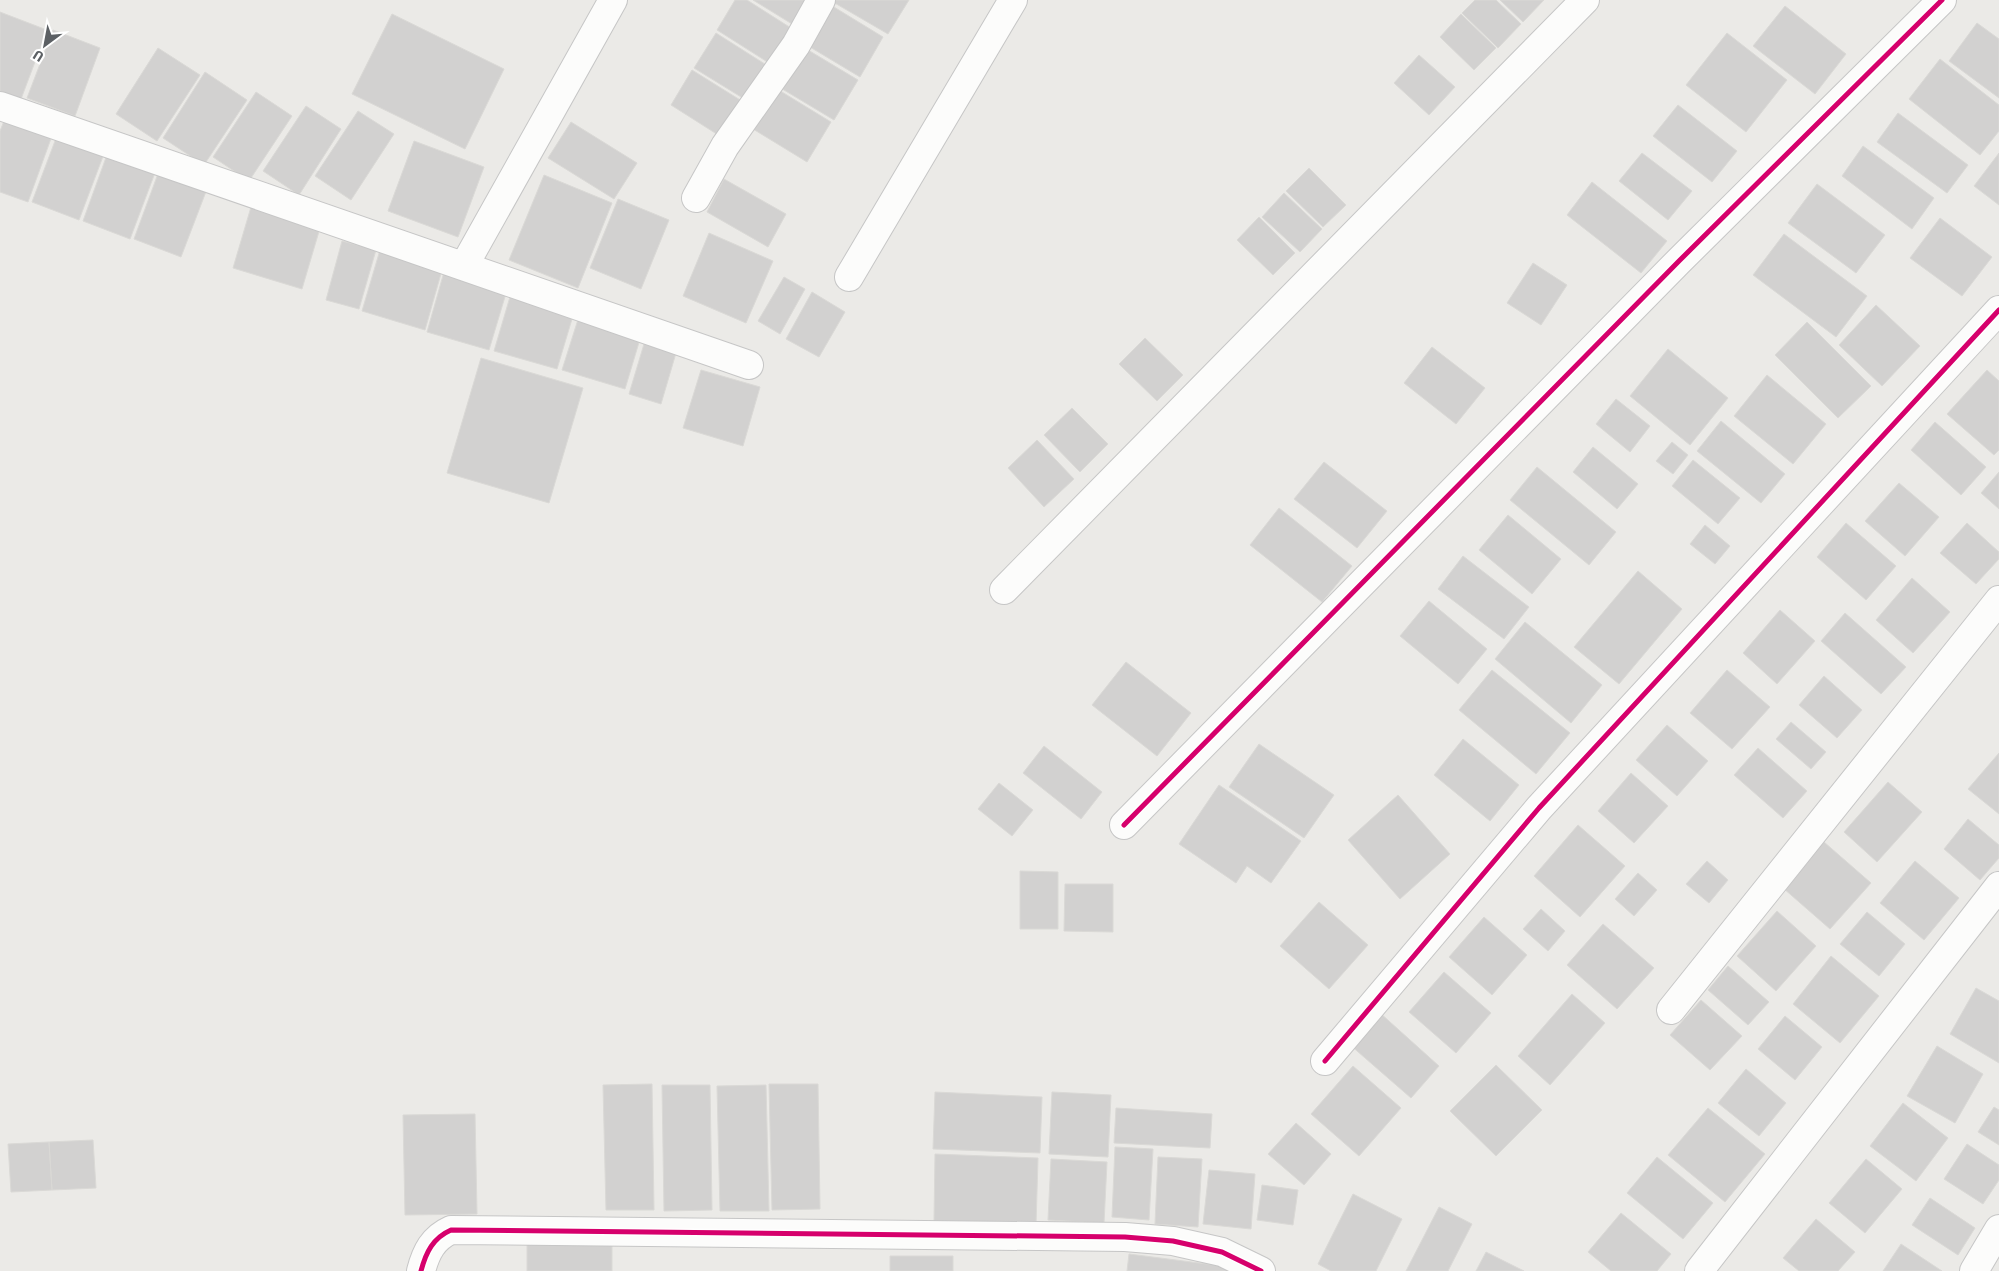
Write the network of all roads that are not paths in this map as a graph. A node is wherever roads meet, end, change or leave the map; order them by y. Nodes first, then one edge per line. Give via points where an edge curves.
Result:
1 (613, 0) edge
2 (821, 0) edge
3 (1012, 0) edge
4 (1585, 0) edge
5 (1942, 0) edge
6 (0, 106) edge
7 (696, 198) dead end
8 (464, 266) junction
9 (848, 277) dead end
10 (1999, 310) edge
11 (749, 365) dead end
12 (1004, 590) dead end
13 (1999, 600) edge
14 (1124, 825) dead end
15 (1999, 886) edge
16 (1671, 1010) dead end
17 (1325, 1061) dead end
18 (1999, 1229) edge
19 (421, 1271) edge
20 (1259, 1271) edge
21 (1699, 1271) edge
22 (1974, 1271) edge

1 - 8 street
2 - 7 street via 796,45 725,146
3 - 9 street
4 - 12 street
5 - 14 street via 1672,268
6 - 8 street
8 - 11 street
10 - 17 street via 1539,808
13 - 16 street
15 - 21 street
18 - 22 street
19 - 20 street via 433,1243 451,1230 1125,1237 1173,1241 1222,1252

